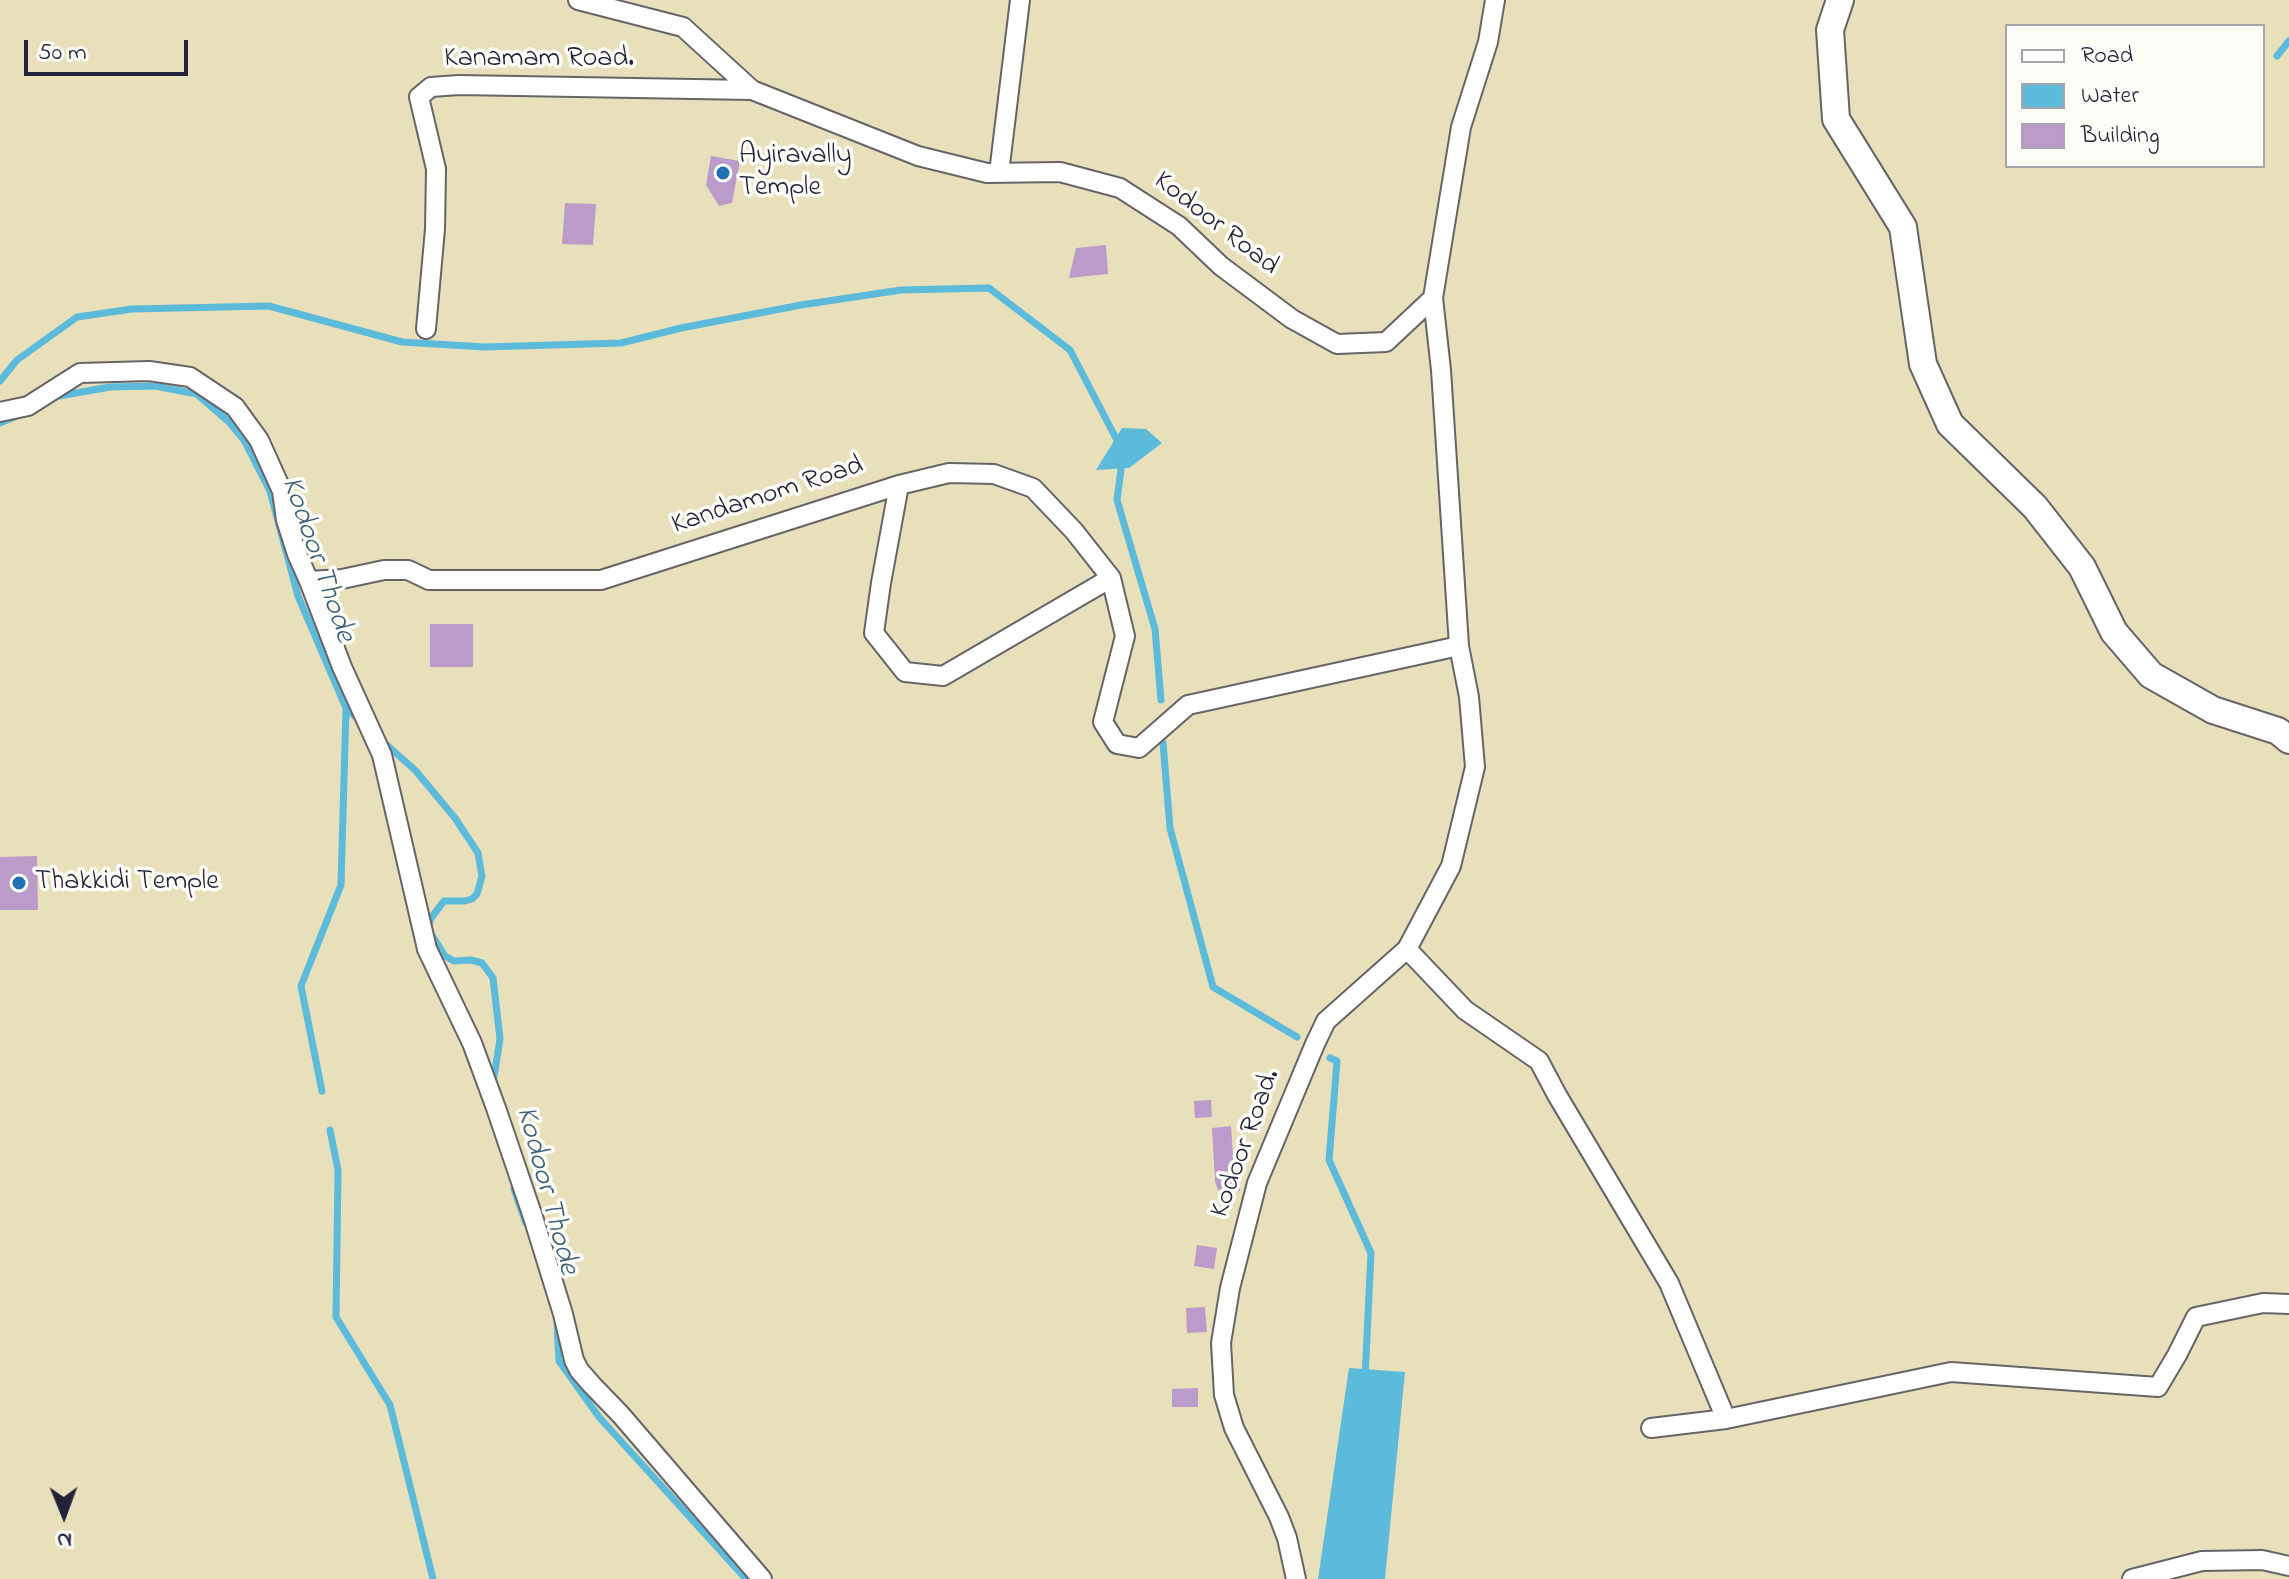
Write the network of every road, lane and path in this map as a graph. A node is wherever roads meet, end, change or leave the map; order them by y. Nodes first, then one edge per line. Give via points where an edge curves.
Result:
1 (578, 0) edge
2 (1020, 0) edge
3 (1495, 0) edge
4 (1840, 0) edge
5 (752, 90) junction
6 (999, 173) junction
7 (1433, 298) junction
8 (426, 329) dead end
9 (0, 412) edge
10 (899, 485) junction
11 (1111, 578) junction
12 (309, 581) junction
13 (1459, 646) junction
14 (2289, 740) edge
15 (1407, 949) junction
16 (2289, 1304) edge
17 (1726, 1419) junction
18 (1651, 1428) dead end
19 (2289, 1566) edge
20 (762, 1579) edge
21 (1296, 1579) edge
22 (2132, 1579) edge

1 - 5 street, Kodoor Road via 683,27
2 - 6 street
3 - 7 street via 1488,42 1461,127
4 - 14 street via 1830,30 1836,119 1903,227 1923,364 1950,424 2035,507 2082,567 2114,632 2151,675 2213,710 2278,731
5 - 6 street, Kodoor Road via 918,156
5 - 8 street, Kanamam Road. via 431,87 419,97 436,169
6 - 7 street, Kodoor Road via 1060,172 1120,188 1179,226 1221,266 1292,319 1337,344 1386,342
7 - 13 street, Kodoor Road.
9 - 12 street via 28,406 80,373 149,371 190,377 235,407 259,440 282,491 286,520
10 - 11 street, Kandamom Road via 949,473 994,474 1033,488
10 - 11 street via 874,633 905,672 943,676
10 - 12 street, Kandamom Road via 601,580 429,580 408,570 384,570
11 - 13 street, Kandamom Road via 1125,636 1103,722 1117,744 1139,748 1188,705
12 - 20 street via 382,755 427,949 472,1043 520,1175 574,1360
13 - 15 street, Kodoor Road. via 1475,767 1451,866
15 - 17 street via 1465,1010 1539,1061 1669,1283
15 - 21 street, Kodoor Road. via 1326,1021 1257,1183 1227,1302 1221,1343 1224,1395 1238,1439 1279,1517
16 - 17 street via 2263,1303 2196,1317 2158,1387 1951,1372
17 - 18 street
19 - 22 street via 2262,1560 2202,1561

